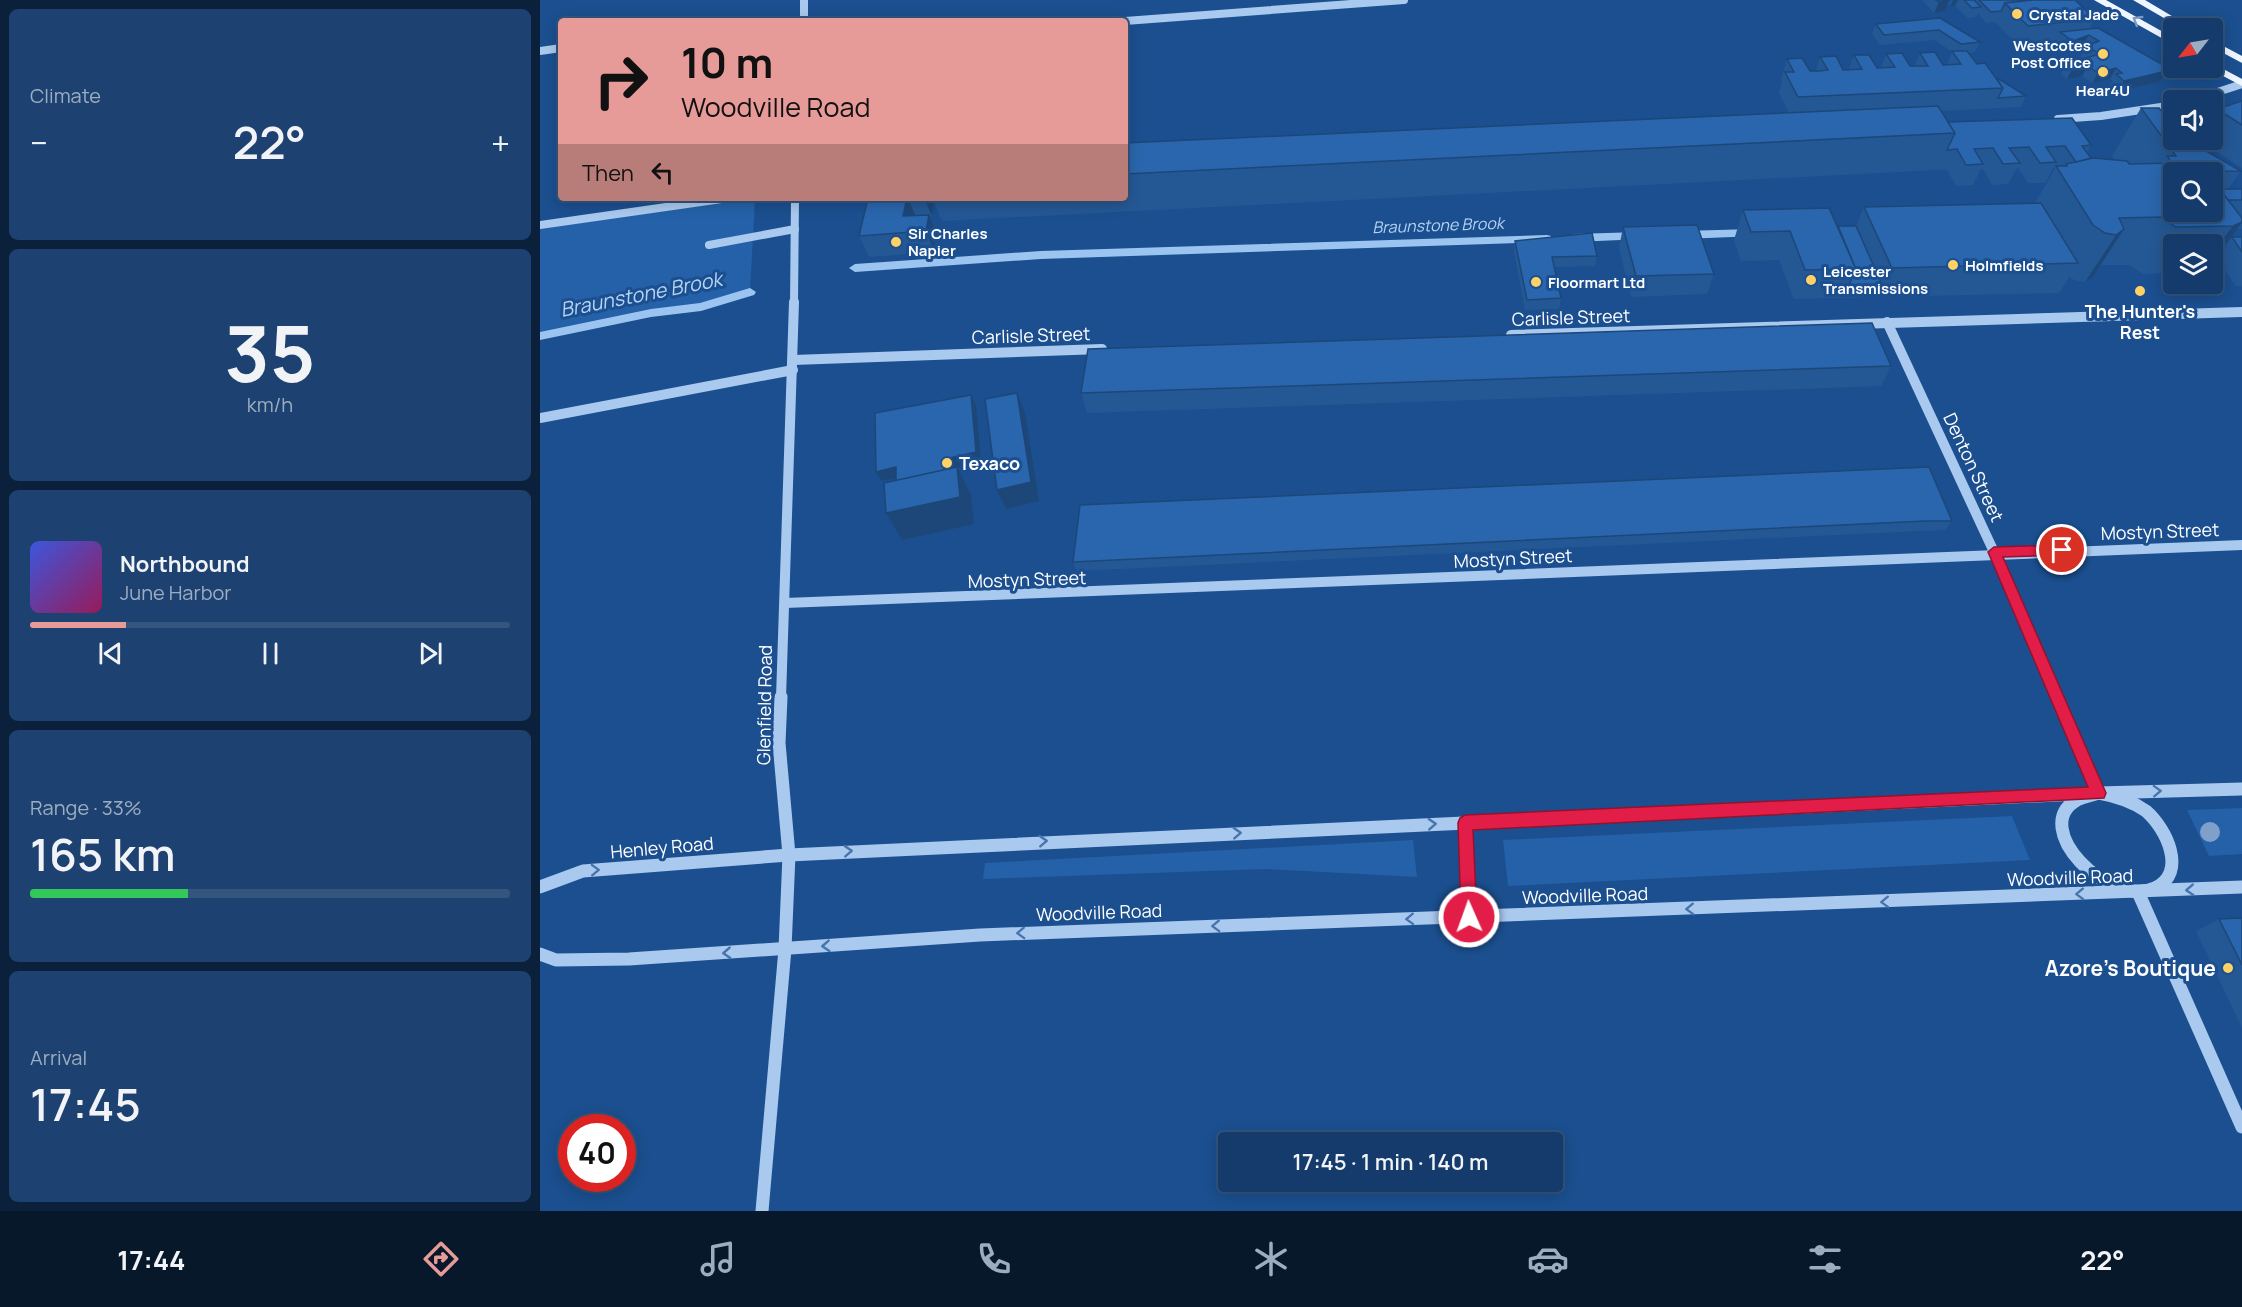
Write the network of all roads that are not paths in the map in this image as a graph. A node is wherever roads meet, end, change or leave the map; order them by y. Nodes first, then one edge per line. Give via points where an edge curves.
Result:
1 (804, 0) edge
2 (1404, 0) edge
3 (2099, 0) edge
4 (2138, 0) edge
5 (804, 18) edge
6 (2170, 18) edge
7 (1128, 21) edge
8 (2163, 36) edge
9 (558, 48) edge
10 (2223, 49) edge
11 (540, 51) edge
12 (2242, 60) edge
13 (2223, 73) edge
14 (2242, 84) edge
15 (2223, 90) edge
16 (2163, 107) edge
17 (2049, 119) edge
18 (708, 201) edge
19 (795, 201) edge
20 (540, 225) edge
21 (795, 229) junction
22 (709, 245) dead end
23 (2242, 312) edge
24 (1887, 322) junction
25 (1495, 336) edge
26 (1115, 349) edge
27 (793, 365) junction
28 (540, 418) edge
29 (2242, 545) edge
30 (1994, 552) junction
31 (785, 603) junction
32 (2242, 789) edge
33 (2099, 793) junction
34 (1465, 823) junction
35 (789, 855) junction
36 (540, 887) edge
37 (2242, 887) edge
38 (2138, 892) junction
39 (1469, 917) junction
40 (785, 949) junction
41 (540, 954) edge
42 (2242, 1127) edge
43 (762, 1211) edge

1 - 5 street
2 - 7 street
8 -> 3 main road
4 - 6 main road
9 - 11 street
10 - 12 main road
13 - 14 main road
14 - 15 street
16 - 17 street
18 - 20 street
19 - 21 street, Glenfield Road
21 - 22 street
21 - 27 street, Glenfield Road
23 - 24 street, Carlisle Street
24 - 25 street, Carlisle Street
24 - 30 street, Denton Street
26 - 27 street, Carlisle Street
27 - 28 street, Carlisle Street
27 - 31 street, Glenfield Road
29 - 30 street, Mostyn Street
30 - 31 street, Mostyn Street via 1054,596
30 - 33 street, Denton Street
31 - 35 street, Glenfield Road via 779,743
33 -> 32 street
33 - 34 street
33 - 38 street via 2118,796 2152,817 2172,850 2173,866 2167,880 2155,889
33 - 38 street via 2084,795 2064,813 2061,826 2065,841 2073,857 2103,883
35 -> 34 street
34 - 39 street
36 -> 35 street, Henley Road via 583,871
35 - 40 street, Glenfield Road
37 -> 38 street, Woodville Road
38 -> 39 street, Woodville Road
38 - 42 street
39 -> 40 street, Woodville Road via 980,935
40 -> 41 street via 629,959 556,960
40 - 43 street, Glenfield Road

